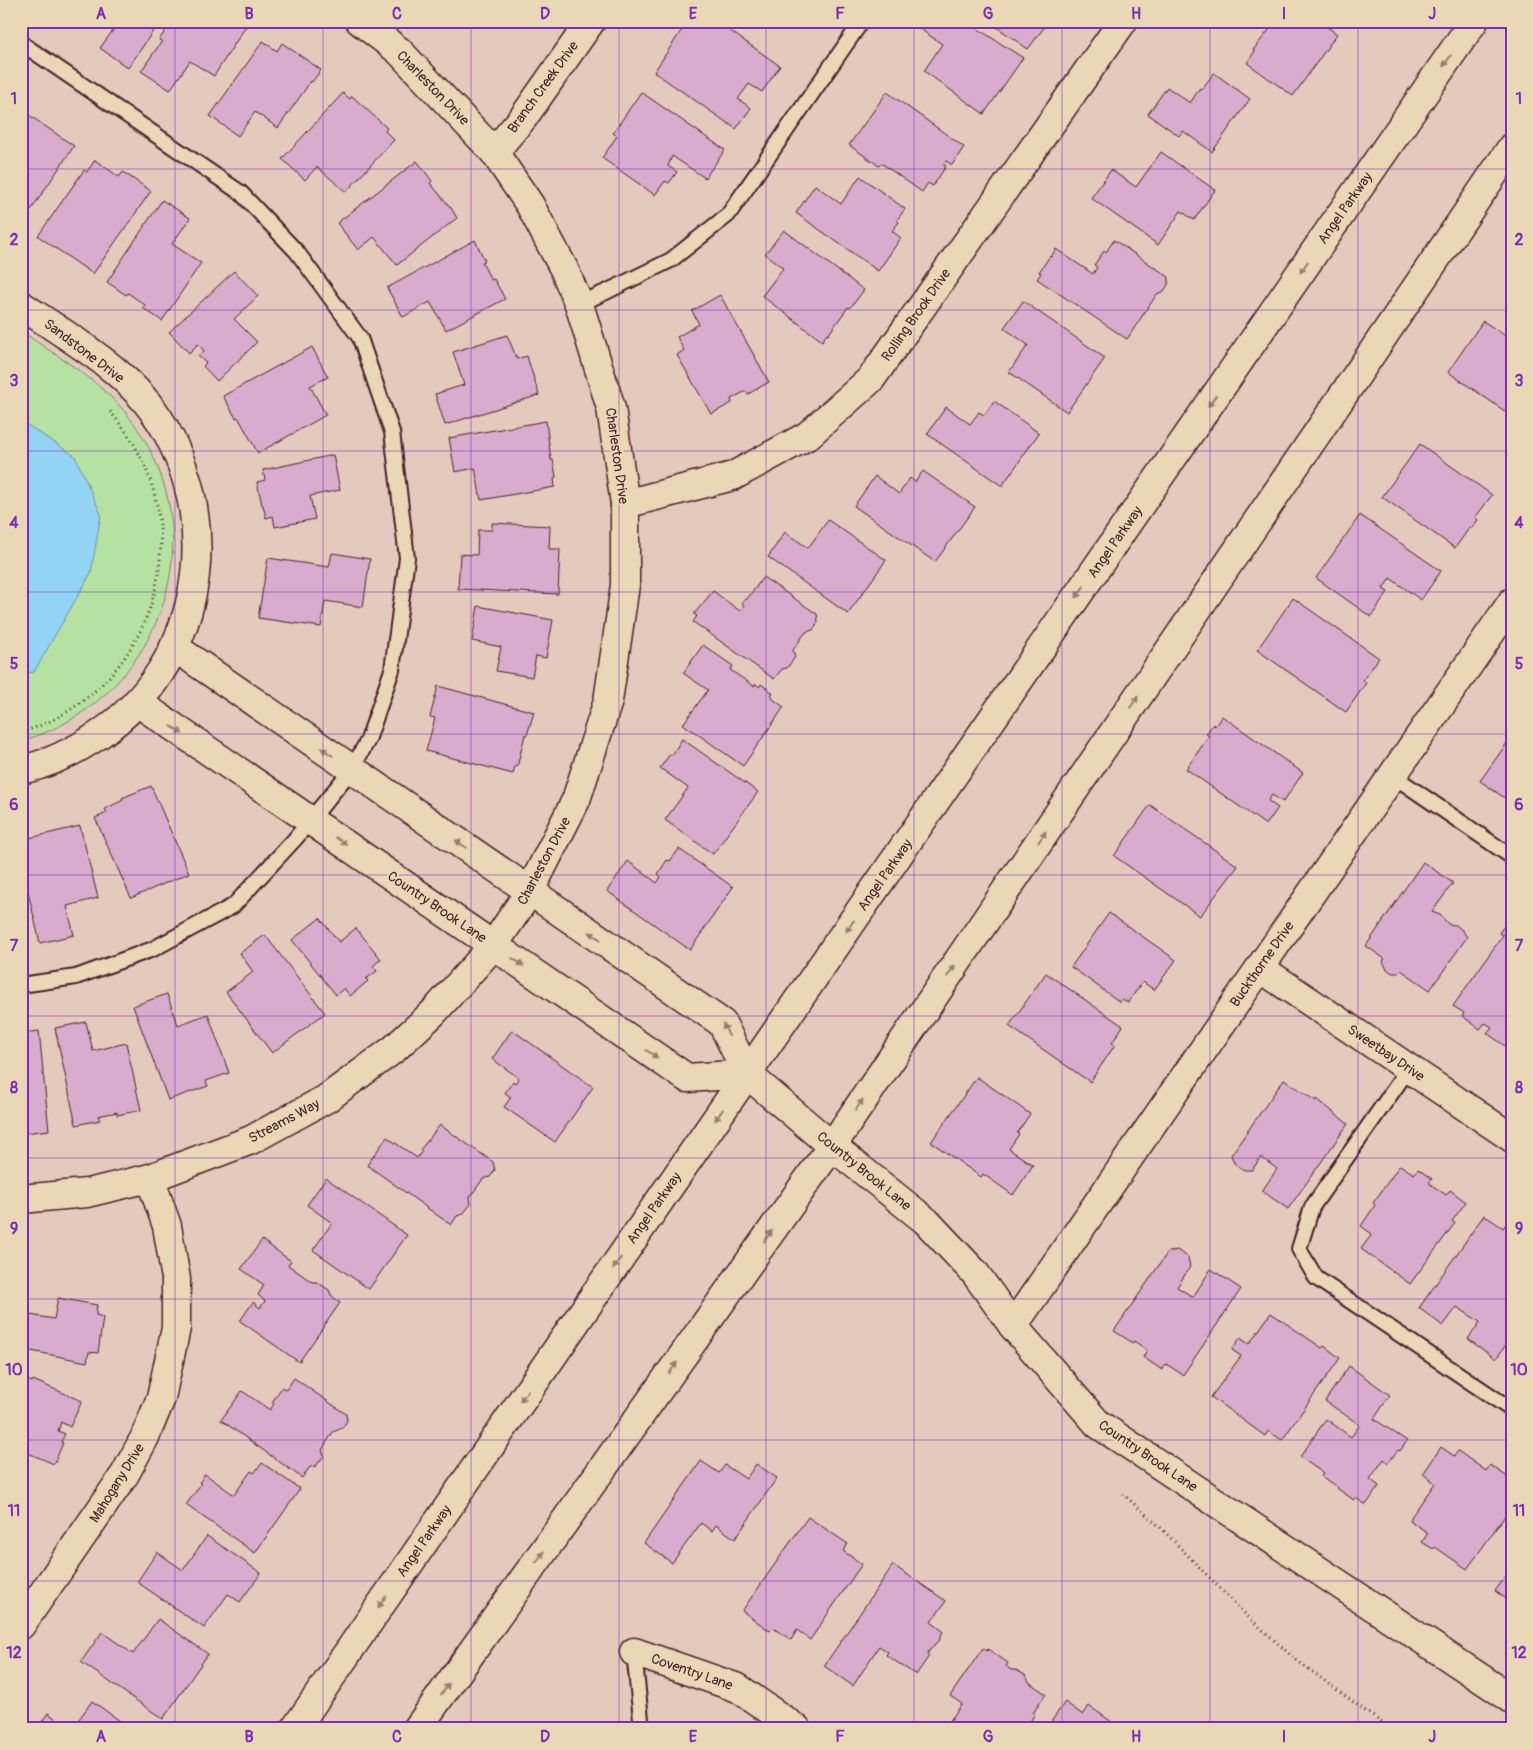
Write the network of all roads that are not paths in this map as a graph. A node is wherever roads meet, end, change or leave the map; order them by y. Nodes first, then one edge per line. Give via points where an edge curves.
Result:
1 (360, 21) edge
2 (591, 21) edge
3 (862, 21) edge
4 (1123, 21) edge
5 (1474, 21) edge
6 (21, 43) edge
7 (1512, 147) edge
8 (494, 152) junction
9 (579, 304) junction
10 (21, 305) edge
11 (625, 504) junction
12 (1512, 602) edge
13 (174, 647) junction
14 (137, 702) junction
15 (352, 769) junction
16 (21, 770) edge
17 (1392, 775) junction
18 (310, 820) junction
19 (1512, 857) edge
20 (530, 891) junction
21 (494, 946) junction
22 (1260, 968) junction
23 (21, 985) edge
24 (1409, 1068) junction
25 (747, 1074) junction
26 (1512, 1138) edge
27 (832, 1146) junction
28 (150, 1178) junction
29 (21, 1199) edge
30 (1013, 1326) junction
31 (1512, 1410) edge
32 (21, 1626) edge
33 (634, 1652) joint
34 (1512, 1699) edge
35 (295, 1729) edge
36 (417, 1729) edge
37 (642, 1729) edge
38 (798, 1729) edge

1 - 8 street, Charleston Drive via 399,52
2 - 8 street, Branch Creek Drive via 523,118
3 - 9 lane via 728,215 671,260
4 - 11 street, Rolling Brook Drive via 871,379 807,436 733,476
5 -> 25 street, Angel Parkway
6 - 15 lane via 241,194 297,252 360,338 392,432 407,558 392,670 368,740
27 -> 7 street
8 - 9 street, Charleston Drive via 530,205
9 - 11 street, Charleston Drive via 611,408
10 - 13 street, Sandstone Drive via 120,376 144,399 179,456 196,520 198,553 186,619
11 - 20 street, Charleston Drive via 625,585 608,701 576,800
12 - 17 street, Buckthorne Drive
13 - 14 street, Sandstone Drive
15 -> 13 street, Country Brook Lane
14 - 16 street, Sandstone Drive via 112,726 85,744 56,759
14 -> 18 street, Country Brook Lane
15 - 18 lane
20 -> 15 street, Country Brook Lane
17 - 19 lane
17 - 22 street, Buckthorne Drive
18 -> 21 street, Country Brook Lane
18 - 23 lane via 233,906 153,949 76,977
20 - 21 street, Charleston Drive
25 -> 20 street, Country Brook Lane via 722,1022
21 -> 25 street, Country Brook Lane via 687,1078
21 - 28 street, Streams Way via 401,1043 326,1099 251,1140
22 - 24 street, Sweetbay Drive
22 - 30 street, Buckthorne Drive
24 - 26 street, Sweetbay Drive
24 - 31 lane via 1312,1207 1299,1249 1316,1278
25 - 27 street, Country Brook Lane
25 -> 35 street, Angel Parkway
27 - 30 street, Country Brook Lane via 926,1220 975,1273
36 -> 27 street
28 - 29 street, Streams Way via 86,1193
28 - 32 street, Mahogany Drive via 167,1226 176,1279 176,1328 161,1398 125,1474
30 - 34 street, Country Brook Lane via 1098,1424
33 - 37 lane
33 - 38 street, Coventry Lane via 738,1688

